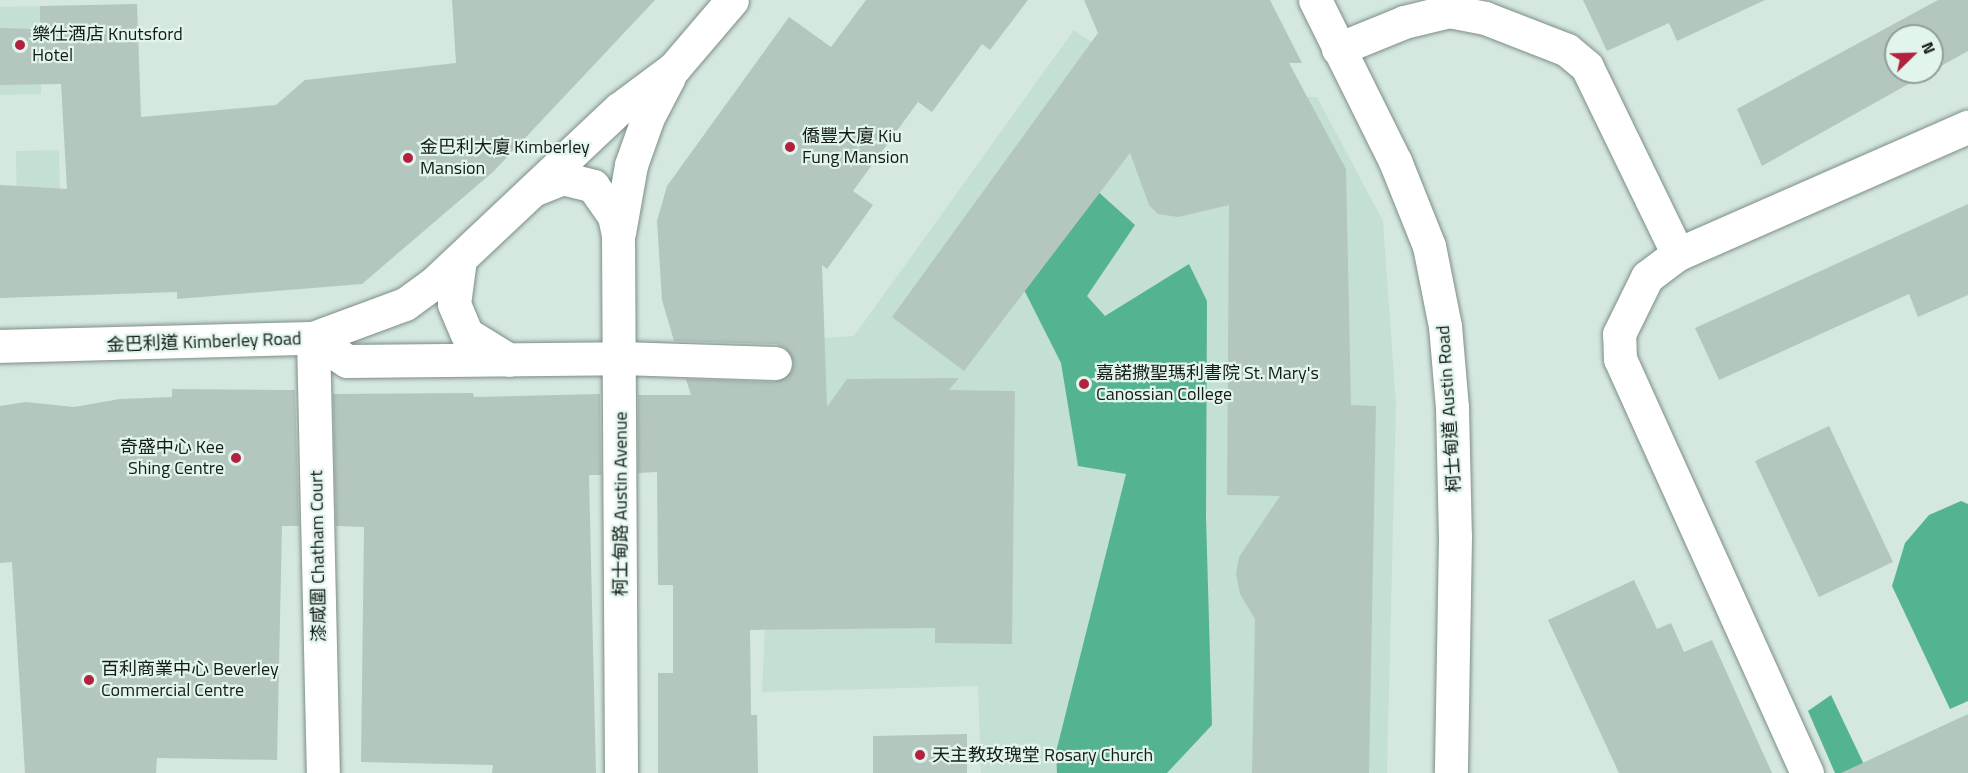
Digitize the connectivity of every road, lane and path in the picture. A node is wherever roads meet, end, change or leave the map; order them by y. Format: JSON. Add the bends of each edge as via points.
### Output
{"nodes":[{"id":1,"x":732,"y":0,"type":"edge"},
{"id":2,"x":1315,"y":0,"type":"edge"},
{"id":3,"x":1338,"y":49,"type":"junction"},
{"id":4,"x":674,"y":68,"type":"junction"},
{"id":5,"x":1968,"y":127,"type":"edge"},
{"id":6,"x":521,"y":197,"type":"junction"},
{"id":7,"x":618,"y":235,"type":"junction"},
{"id":8,"x":1678,"y":254,"type":"junction"},
{"id":9,"x":460,"y":259,"type":"junction"},
{"id":10,"x":313,"y":338,"type":"junction"},
{"id":11,"x":0,"y":346,"type":"edge"},
{"id":12,"x":621,"y":357,"type":"junction"},
{"id":13,"x":509,"y":360,"type":"junction"},
{"id":14,"x":774,"y":363,"type":"dead end"},
{"id":15,"x":323,"y":773,"type":"edge"},
{"id":16,"x":621,"y":773,"type":"edge"},
{"id":17,"x":1451,"y":773,"type":"edge"},
{"id":18,"x":1807,"y":773,"type":"edge"}],
"edges":[{"from":1,"to":4,"type":"street","name":"柯士甸路 Austin Avenue"},
{"from":2,"to":3,"type":"street","name":"柯士甸道 Austin Road"},
{"from":3,"to":8,"type":"street","via":[[1404,22],[1449,11],[1485,18],[1566,50],[1587,67]]},
{"from":3,"to":17,"type":"street","name":"柯士甸道 Austin Road","via":[[1395,161],[1429,246],[1445,326],[1452,407],[1455,537]]},
{"from":4,"to":6,"type":"street","name":"柯士甸路 Austin Avenue","via":[[619,109]]},
{"from":4,"to":7,"type":"street","name":"柯士甸路 Austin Avenue","via":[[648,117],[631,165]]},
{"from":5,"to":8,"type":"street"},
{"from":6,"to":7,"type":"street","name":"柯士甸路 Austin Avenue","via":[[544,183],[577,179],[593,186],[606,200]]},
{"from":6,"to":9,"type":"street","name":"柯士甸路 Austin Avenue"},
{"from":7,"to":12,"type":"street","name":"柯士甸路 Austin Avenue"},
{"from":8,"to":18,"type":"street","via":[[1647,277],[1619,334],[1620,359]]},
{"from":9,"to":10,"type":"street","name":"柯士甸路 Austin Avenue","via":[[405,304]]},
{"from":9,"to":13,"type":"street","via":[[454,304],[467,334]]},
{"from":10,"to":11,"type":"street","name":"金巴利道 Kimberley Road"},
{"from":10,"to":13,"type":"street","name":"金巴利道 Kimberley Road","via":[[347,361]]},
{"from":10,"to":15,"type":"street","name":"漆咸圍 Chatham Court"},
{"from":12,"to":13,"type":"street","name":"金巴利道 Kimberley Road"},
{"from":12,"to":14,"type":"street","name":"金巴利道 Kimberley Road"},
{"from":12,"to":16,"type":"street","name":"柯士甸路 Austin Avenue"}]}
